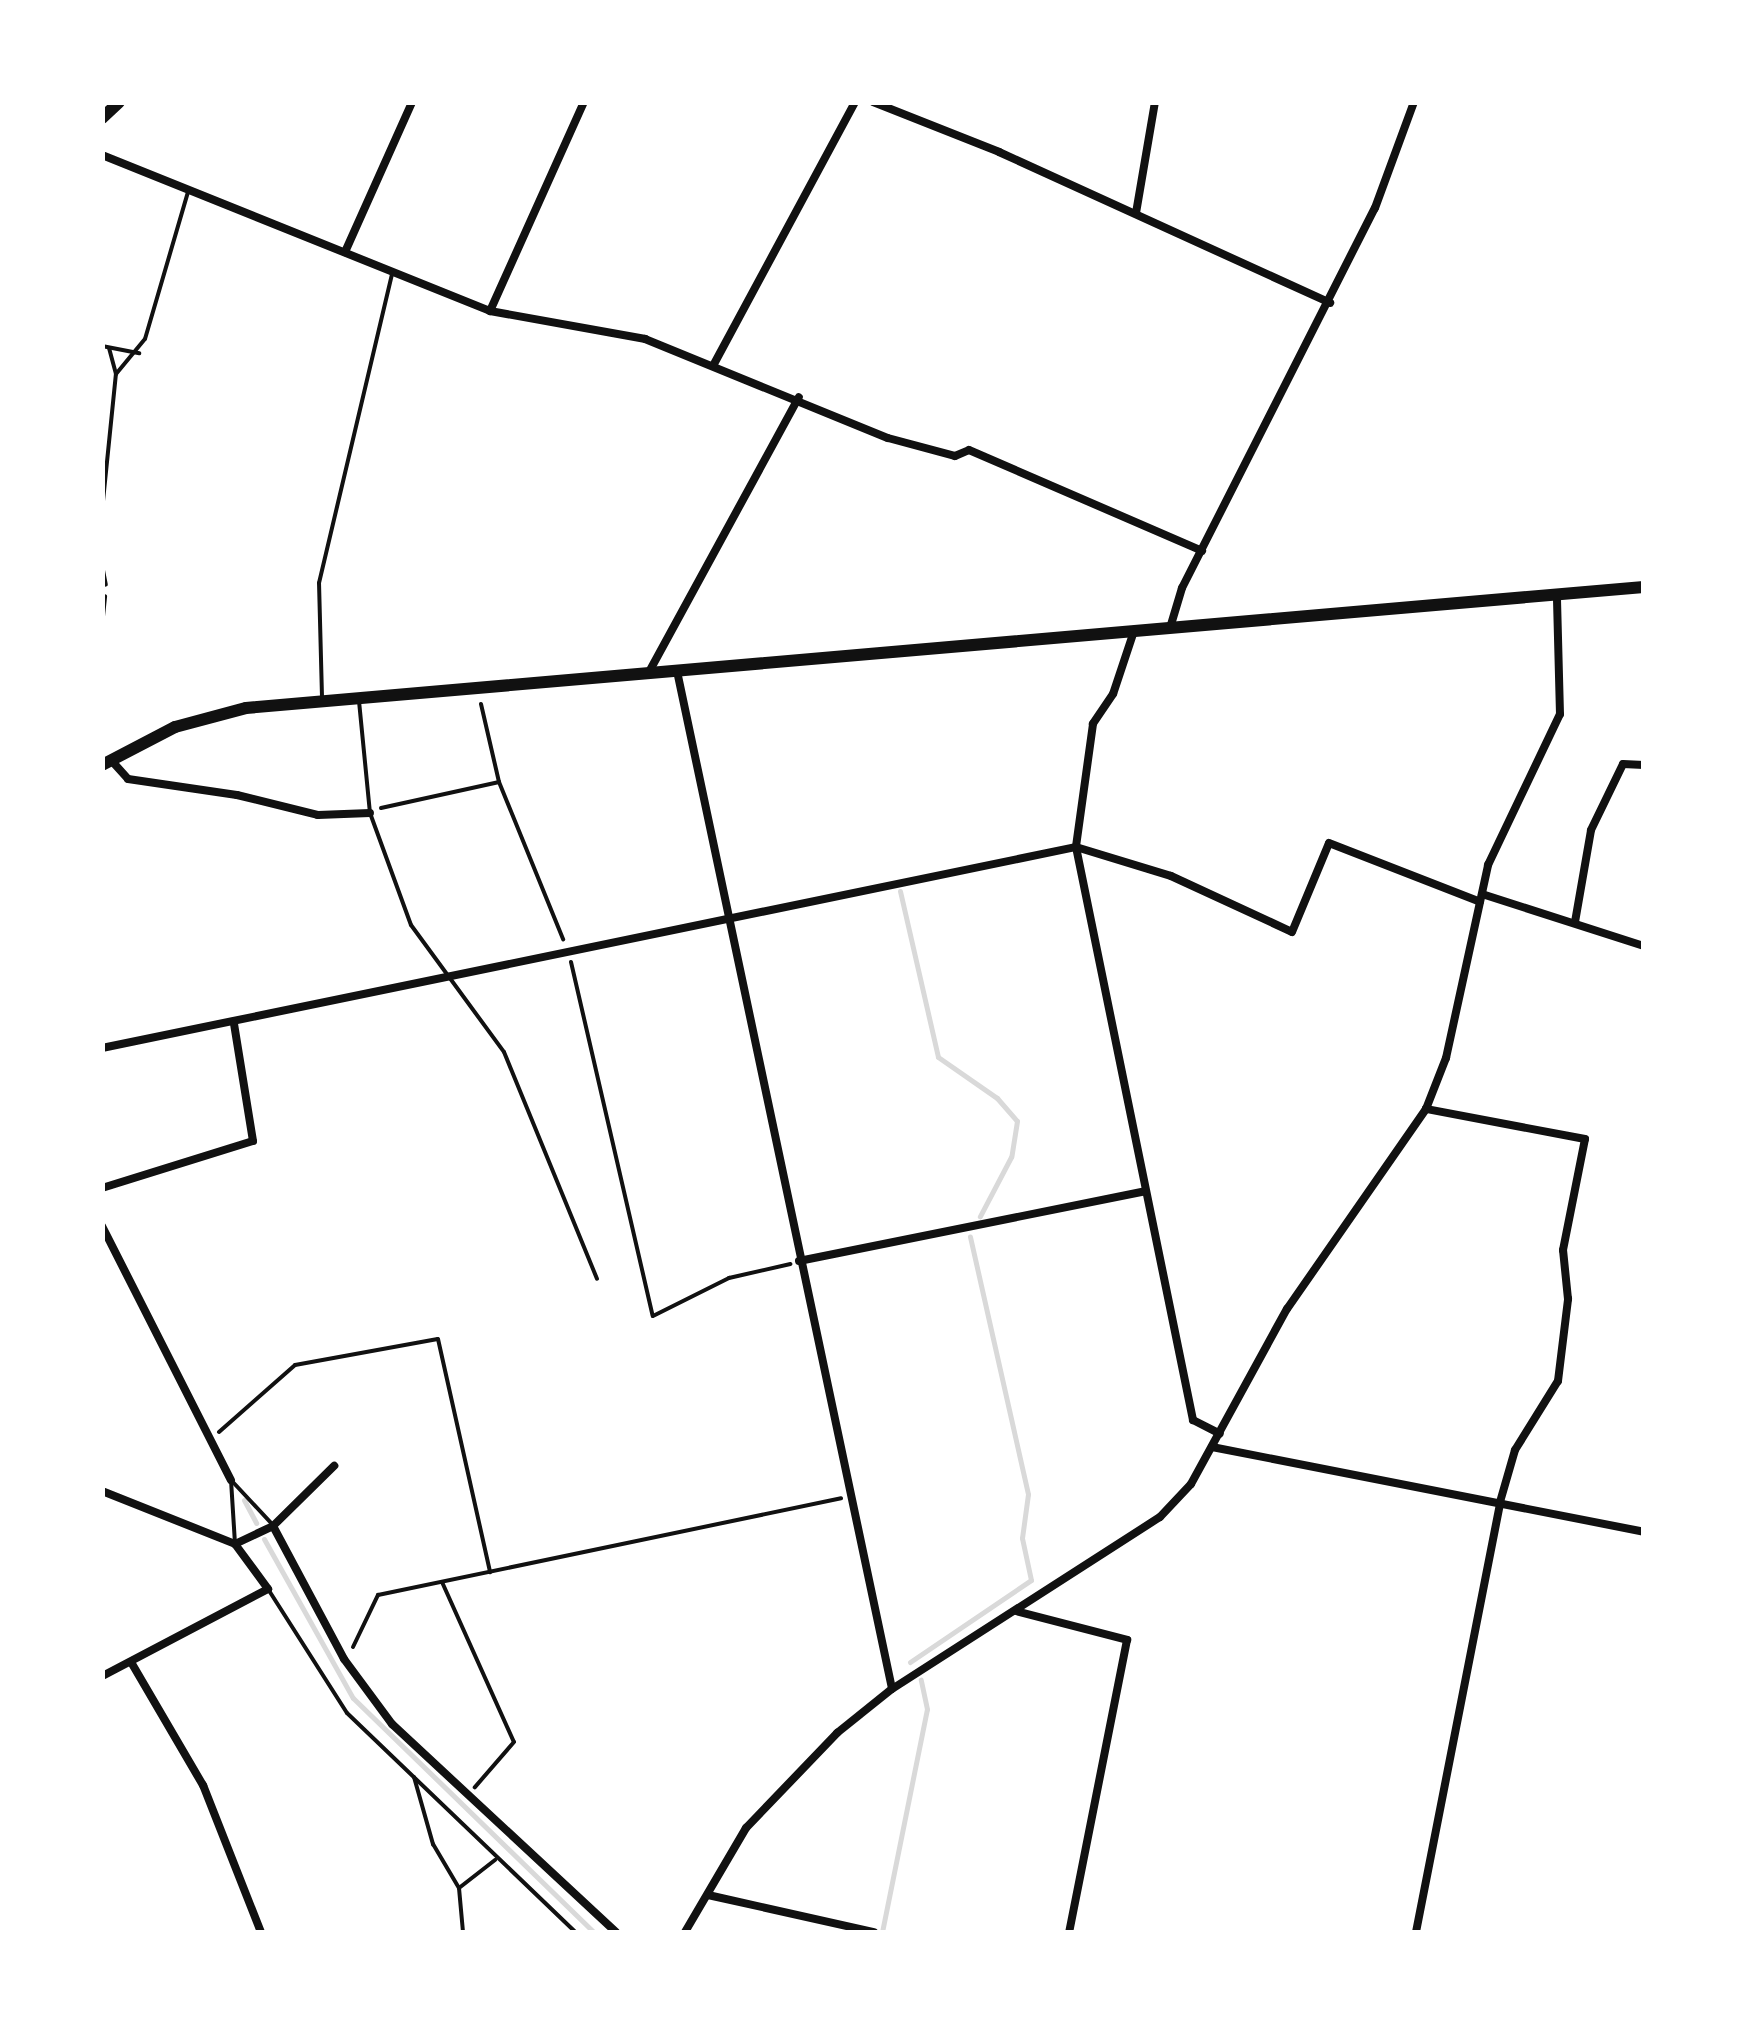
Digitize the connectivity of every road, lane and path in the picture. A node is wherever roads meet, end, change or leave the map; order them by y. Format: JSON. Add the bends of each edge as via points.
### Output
{"nodes":[{"id":1,"x":118,"y":102,"type":"edge"},
{"id":2,"x":412,"y":102,"type":"edge"},
{"id":3,"x":584,"y":102,"type":"edge"},
{"id":4,"x":855,"y":102,"type":"edge"},
{"id":5,"x":873,"y":102,"type":"edge"},
{"id":6,"x":1155,"y":102,"type":"edge"},
{"id":7,"x":1414,"y":102,"type":"edge"},
{"id":8,"x":102,"y":118,"type":"edge"},
{"id":9,"x":102,"y":155,"type":"edge"},
{"id":10,"x":190,"y":188,"type":"junction"},
{"id":11,"x":1136,"y":213,"type":"junction"},
{"id":12,"x":345,"y":252,"type":"junction"},
{"id":13,"x":394,"y":271,"type":"junction"},
{"id":14,"x":1330,"y":303,"type":"junction"},
{"id":15,"x":490,"y":311,"type":"junction"},
{"id":16,"x":106,"y":347,"type":"edge"},
{"id":17,"x":140,"y":353,"type":"junction"},
{"id":18,"x":714,"y":364,"type":"junction"},
{"id":19,"x":116,"y":374,"type":"junction"},
{"id":20,"x":798,"y":397,"type":"junction"},
{"id":21,"x":102,"y":511,"type":"edge"},
{"id":22,"x":1202,"y":550,"type":"junction"},
{"id":23,"x":102,"y":565,"type":"edge"},
{"id":24,"x":106,"y":585,"type":"joint"},
{"id":25,"x":1644,"y":588,"type":"edge"},
{"id":26,"x":1557,"y":596,"type":"junction"},
{"id":27,"x":102,"y":626,"type":"edge"},
{"id":28,"x":1170,"y":628,"type":"junction"},
{"id":29,"x":1134,"y":631,"type":"junction"},
{"id":30,"x":676,"y":670,"type":"junction"},
{"id":31,"x":648,"y":672,"type":"junction"},
{"id":32,"x":478,"y":685,"type":"junction"},
{"id":33,"x":358,"y":698,"type":"junction"},
{"id":34,"x":322,"y":701,"type":"junction"},
{"id":35,"x":106,"y":763,"type":"edge"},
{"id":36,"x":1644,"y":766,"type":"edge"},
{"id":37,"x":499,"y":782,"type":"junction"},
{"id":38,"x":370,"y":813,"type":"junction"},
{"id":39,"x":1076,"y":847,"type":"junction"},
{"id":40,"x":1481,"y":898,"type":"junction"},
{"id":41,"x":726,"y":917,"type":"junction"},
{"id":42,"x":1575,"y":922,"type":"junction"},
{"id":43,"x":1644,"y":946,"type":"edge"},
{"id":44,"x":570,"y":955,"type":"junction"},
{"id":45,"x":451,"y":976,"type":"junction"},
{"id":46,"x":234,"y":1024,"type":"junction"},
{"id":47,"x":102,"y":1048,"type":"edge"},
{"id":48,"x":1426,"y":1109,"type":"junction"},
{"id":49,"x":102,"y":1188,"type":"edge"},
{"id":50,"x":1146,"y":1190,"type":"junction"},
{"id":51,"x":102,"y":1226,"type":"edge"},
{"id":52,"x":799,"y":1261,"type":"junction"},
{"id":53,"x":596,"y":1279,"type":"dead end"},
{"id":54,"x":1220,"y":1434,"type":"junction"},
{"id":55,"x":210,"y":1439,"type":"junction"},
{"id":56,"x":1212,"y":1448,"type":"junction"},
{"id":57,"x":334,"y":1466,"type":"dead end"},
{"id":58,"x":231,"y":1480,"type":"junction"},
{"id":59,"x":102,"y":1491,"type":"edge"},
{"id":60,"x":850,"y":1496,"type":"junction"},
{"id":61,"x":1500,"y":1502,"type":"junction"},
{"id":62,"x":273,"y":1526,"type":"junction"},
{"id":63,"x":1644,"y":1532,"type":"edge"},
{"id":64,"x":235,"y":1544,"type":"junction"},
{"id":65,"x":490,"y":1572,"type":"junction"},
{"id":66,"x":442,"y":1582,"type":"junction"},
{"id":67,"x":268,"y":1589,"type":"junction"},
{"id":68,"x":1016,"y":1611,"type":"junction"},
{"id":69,"x":344,"y":1659,"type":"junction"},
{"id":70,"x":132,"y":1662,"type":"junction"},
{"id":71,"x":102,"y":1676,"type":"edge"},
{"id":72,"x":892,"y":1689,"type":"junction"},
{"id":73,"x":414,"y":1777,"type":"junction"},
{"id":74,"x":465,"y":1798,"type":"junction"},
{"id":75,"x":495,"y":1860,"type":"junction"},
{"id":76,"x":459,"y":1888,"type":"junction"},
{"id":77,"x":708,"y":1895,"type":"junction"},
{"id":78,"x":261,"y":1932,"type":"edge"},
{"id":79,"x":463,"y":1932,"type":"edge"},
{"id":80,"x":575,"y":1932,"type":"edge"},
{"id":81,"x":616,"y":1932,"type":"edge"},
{"id":82,"x":685,"y":1932,"type":"edge"},
{"id":83,"x":874,"y":1932,"type":"edge"},
{"id":84,"x":1069,"y":1932,"type":"edge"},
{"id":85,"x":1416,"y":1932,"type":"edge"}],
"edges":[{"from":1,"to":8,"type":"main road"},
{"from":2,"to":12,"type":"street"},
{"from":3,"to":15,"type":"street"},
{"from":4,"to":18,"type":"street"},
{"from":5,"to":11,"type":"street"},
{"from":6,"to":11,"type":"street"},
{"from":7,"to":14,"type":"street"},
{"from":9,"to":10,"type":"street"},
{"from":10,"to":12,"type":"street"},
{"from":10,"to":17,"type":"lane"},
{"from":11,"to":14,"type":"street"},
{"from":12,"to":13,"type":"street"},
{"from":13,"to":15,"type":"street"},
{"from":13,"to":34,"type":"lane","via":[[319,583]]},
{"from":14,"to":22,"type":"street"},
{"from":15,"to":18,"type":"street","via":[[645,339]]},
{"from":16,"to":17,"type":"lane"},
{"from":16,"to":19,"type":"lane"},
{"from":17,"to":19,"type":"lane"},
{"from":18,"to":20,"type":"street"},
{"from":19,"to":21,"type":"lane"},
{"from":20,"to":22,"type":"street","via":[[933,452],[955,456],[969,450]]},
{"from":20,"to":31,"type":"street"},
{"from":22,"to":28,"type":"street"},
{"from":23,"to":24,"type":"lane"},
{"from":24,"to":27,"type":"path"},
{"from":25,"to":26,"type":"main road"},
{"from":26,"to":28,"type":"main road"},
{"from":26,"to":40,"type":"street","via":[[1560,714],[1488,865]]},
{"from":28,"to":29,"type":"main road"},
{"from":29,"to":30,"type":"main road"},
{"from":29,"to":39,"type":"street","via":[[1112,694],[1093,724]]},
{"from":30,"to":31,"type":"main road"},
{"from":30,"to":41,"type":"street"},
{"from":31,"to":32,"type":"main road"},
{"from":32,"to":33,"type":"main road"},
{"from":32,"to":37,"type":"path"},
{"from":33,"to":34,"type":"main road"},
{"from":33,"to":38,"type":"lane"},
{"from":34,"to":35,"type":"main road","via":[[198,719]]},
{"from":35,"to":38,"type":"street","via":[[128,779],[318,815]]},
{"from":36,"to":42,"type":"street","via":[[1622,764],[1592,830]]},
{"from":37,"to":38,"type":"path"},
{"from":37,"to":44,"type":"path"},
{"from":38,"to":45,"type":"lane","via":[[412,925]]},
{"from":39,"to":40,"type":"street","via":[[1171,876],[1292,932],[1328,843]]},
{"from":39,"to":41,"type":"street"},
{"from":39,"to":50,"type":"street"},
{"from":40,"to":42,"type":"street"},
{"from":40,"to":48,"type":"street","via":[[1446,1058]]},
{"from":41,"to":44,"type":"street"},
{"from":41,"to":52,"type":"street"},
{"from":42,"to":43,"type":"street"},
{"from":44,"to":45,"type":"street"},
{"from":44,"to":52,"type":"path","via":[[653,1316],[729,1278]]},
{"from":45,"to":46,"type":"street"},
{"from":45,"to":53,"type":"lane","via":[[504,1052],[532,1107],[560,1200]]},
{"from":46,"to":47,"type":"street"},
{"from":46,"to":49,"type":"street","via":[[253,1141]]},
{"from":48,"to":54,"type":"street","via":[[1287,1310]]},
{"from":48,"to":61,"type":"street","via":[[1585,1140],[1563,1250],[1568,1299],[1558,1381],[1515,1450]]},
{"from":50,"to":52,"type":"street"},
{"from":50,"to":54,"type":"street","via":[[1193,1420]]},
{"from":51,"to":55,"type":"street"},
{"from":52,"to":60,"type":"street"},
{"from":54,"to":56,"type":"street"},
{"from":55,"to":58,"type":"street"},
{"from":55,"to":65,"type":"path","via":[[295,1365],[438,1339]]},
{"from":56,"to":61,"type":"street"},
{"from":56,"to":68,"type":"street","via":[[1192,1484],[1160,1517]]},
{"from":57,"to":62,"type":"street"},
{"from":58,"to":62,"type":"lane"},
{"from":58,"to":64,"type":"lane"},
{"from":59,"to":64,"type":"street"},
{"from":60,"to":65,"type":"path"},
{"from":60,"to":72,"type":"street"},
{"from":61,"to":63,"type":"street"},
{"from":61,"to":85,"type":"street"},
{"from":62,"to":64,"type":"street"},
{"from":62,"to":69,"type":"street"},
{"from":64,"to":67,"type":"street"},
{"from":65,"to":66,"type":"path"},
{"from":66,"to":69,"type":"path","via":[[378,1595]]},
{"from":66,"to":74,"type":"path","via":[[514,1742]]},
{"from":67,"to":70,"type":"street"},
{"from":67,"to":73,"type":"lane","via":[[326,1688]]},
{"from":68,"to":72,"type":"street"},
{"from":68,"to":84,"type":"street","via":[[1127,1640]]},
{"from":69,"to":74,"type":"street","via":[[392,1724]]},
{"from":70,"to":71,"type":"street"},
{"from":70,"to":78,"type":"street","via":[[204,1785]]},
{"from":72,"to":77,"type":"street","via":[[762,1809]]},
{"from":73,"to":75,"type":"lane"},
{"from":73,"to":76,"type":"lane","via":[[432,1844]]},
{"from":74,"to":81,"type":"street"},
{"from":75,"to":76,"type":"lane"},
{"from":75,"to":80,"type":"lane"},
{"from":76,"to":79,"type":"lane"},
{"from":77,"to":82,"type":"street"},
{"from":77,"to":83,"type":"street"}]}
